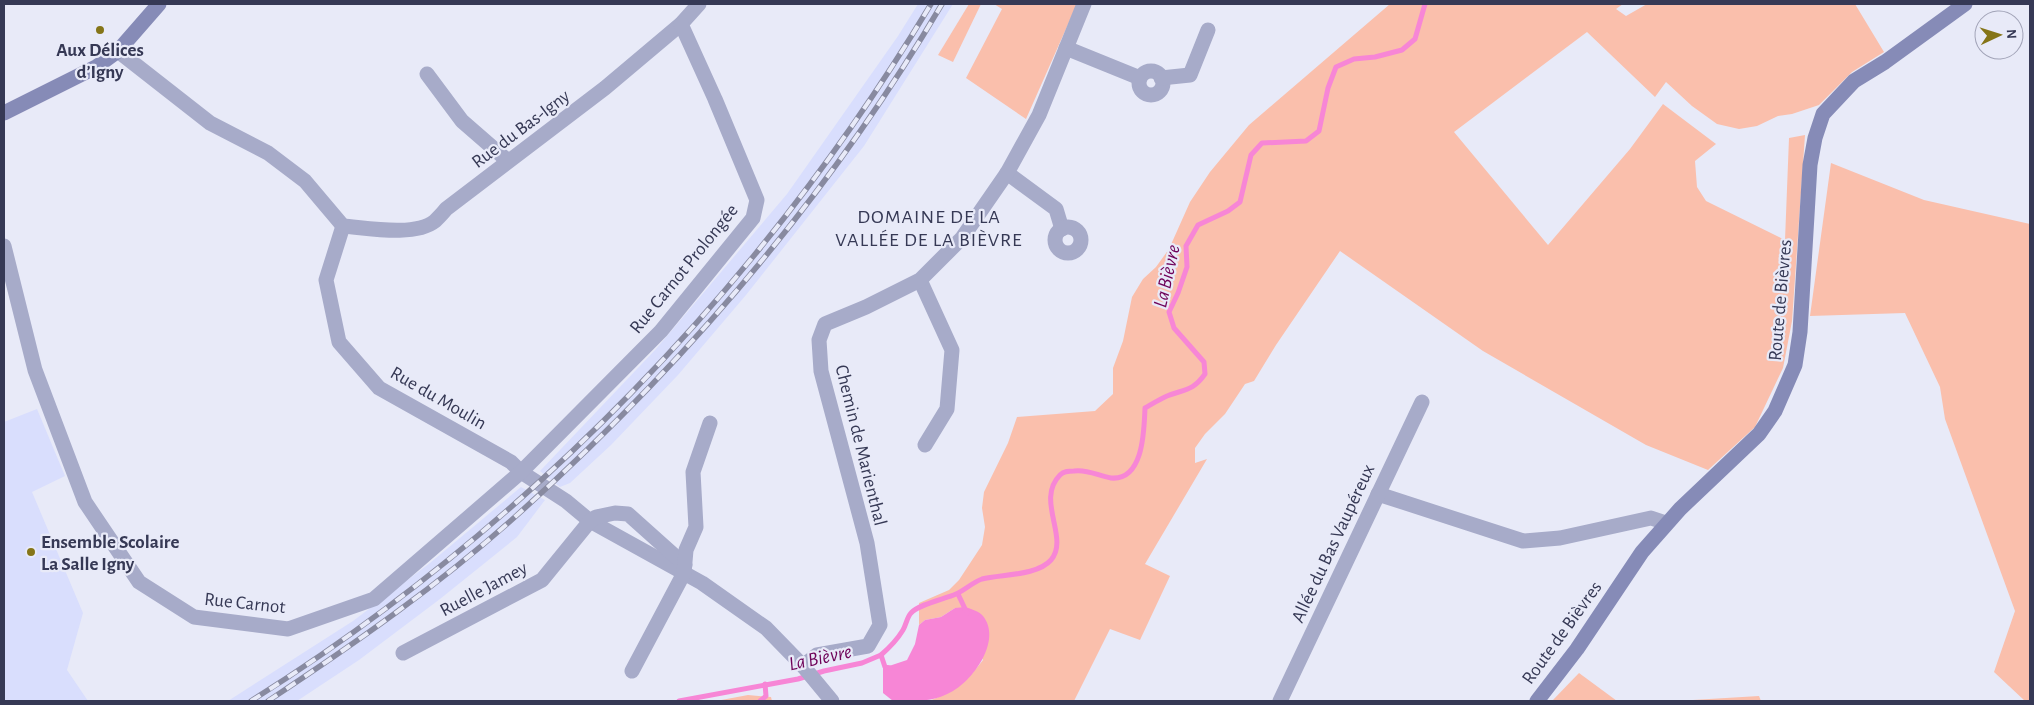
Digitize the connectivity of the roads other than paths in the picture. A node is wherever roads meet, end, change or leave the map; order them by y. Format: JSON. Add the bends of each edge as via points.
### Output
{"nodes":[{"id":1,"x":159,"y":4,"type":"edge"},
{"id":2,"x":699,"y":4,"type":"edge"},
{"id":3,"x":1084,"y":4,"type":"edge"},
{"id":4,"x":1965,"y":4,"type":"edge"},
{"id":5,"x":681,"y":24,"type":"junction"},
{"id":6,"x":1208,"y":30,"type":"dead end"},
{"id":7,"x":1066,"y":48,"type":"junction"},
{"id":8,"x":118,"y":51,"type":"junction"},
{"id":9,"x":427,"y":74,"type":"dead end"},
{"id":10,"x":4,"y":113,"type":"edge"},
{"id":11,"x":508,"y":161,"type":"junction"},
{"id":12,"x":1007,"y":173,"type":"junction"},
{"id":13,"x":343,"y":226,"type":"junction"},
{"id":14,"x":1062,"y":229,"type":"dead end"},
{"id":15,"x":4,"y":246,"type":"edge"},
{"id":16,"x":920,"y":280,"type":"junction"},
{"id":17,"x":1422,"y":402,"type":"dead end"},
{"id":18,"x":710,"y":423,"type":"dead end"},
{"id":19,"x":925,"y":445,"type":"dead end"},
{"id":20,"x":521,"y":472,"type":"junction"},
{"id":21,"x":1378,"y":494,"type":"junction"},
{"id":22,"x":590,"y":521,"type":"junction"},
{"id":23,"x":1666,"y":523,"type":"junction"},
{"id":24,"x":684,"y":569,"type":"junction"},
{"id":25,"x":403,"y":653,"type":"dead end"},
{"id":26,"x":803,"y":666,"type":"junction"},
{"id":27,"x":632,"y":671,"type":"dead end"},
{"id":28,"x":832,"y":701,"type":"edge"},
{"id":29,"x":1280,"y":701,"type":"edge"},
{"id":30,"x":1537,"y":701,"type":"edge"}],
"edges":[{"from":1,"to":8,"type":"street"},
{"from":2,"to":5,"type":"street","name":"Rue du Bas-Igny"},
{"from":3,"to":7,"type":"street","name":"Chemin de Marienthal"},
{"from":4,"to":23,"type":"street","name":"Route de Bièvres","via":[[1854,81],[1823,114],[1814,138],[1810,165],[1800,332],[1795,365],[1775,411],[1759,434]]},
{"from":5,"to":11,"type":"street","name":"Rue du Bas-Igny","via":[[605,88]]},
{"from":5,"to":20,"type":"street","name":"Rue Carnot Prolongée","via":[[756,200],[753,218],[661,331]]},
{"from":6,"to":7,"type":"street","via":[[1190,75],[1162,78],[1152,71],[1140,78]]},
{"from":7,"to":12,"type":"street","name":"Chemin de Marienthal","via":[[1039,115]]},
{"from":8,"to":10,"type":"street","via":[[84,74]]},
{"from":8,"to":13,"type":"street","via":[[210,123],[268,153],[305,181]]},
{"from":9,"to":11,"type":"street","via":[[462,121]]},
{"from":11,"to":13,"type":"street","name":"Rue du Bas-Igny","via":[[436,220],[417,228]]},
{"from":12,"to":14,"type":"street","via":[[1056,209]]},
{"from":12,"to":16,"type":"street","name":"Chemin de Marienthal","via":[[962,238]]},
{"from":13,"to":20,"type":"street","name":"Rue du Moulin","via":[[326,280],[339,342],[380,388],[511,462]]},
{"from":15,"to":20,"type":"street","name":"Rue Carnot","via":[[35,370],[85,502],[139,582],[194,617],[288,628],[374,599]]},
{"from":16,"to":19,"type":"street","via":[[952,350],[946,409]]},
{"from":16,"to":26,"type":"street","name":"Chemin de Marienthal","via":[[825,324],[819,340],[820,371],[867,543],[880,624],[868,646],[817,655]]},
{"from":17,"to":21,"type":"street","name":"Allée du Bas Vaupéreux"},
{"from":18,"to":24,"type":"street","via":[[693,472],[696,527],[686,550]]},
{"from":20,"to":22,"type":"street","name":"Rue du Moulin"},
{"from":21,"to":23,"type":"street","via":[[1522,541],[1560,538],[1651,518]]},
{"from":21,"to":29,"type":"street","name":"Allée du Bas Vaupéreux"},
{"from":22,"to":24,"type":"street","name":"Rue du Moulin"},
{"from":22,"to":24,"type":"street","name":"Rue du Moulin","via":[[615,512],[628,514]]},
{"from":22,"to":25,"type":"street","name":"Ruelle Jamey","via":[[542,580]]},
{"from":23,"to":30,"type":"street","name":"Route de Bièvres"},
{"from":24,"to":26,"type":"street","name":"Rue du Moulin","via":[[766,628]]},
{"from":24,"to":27,"type":"street"},
{"from":26,"to":28,"type":"street","name":"Rue du Moulin"}]}
